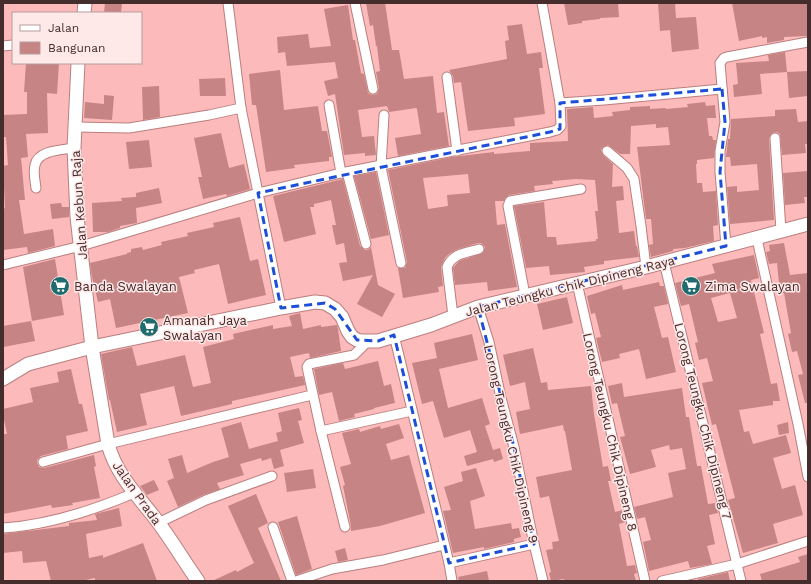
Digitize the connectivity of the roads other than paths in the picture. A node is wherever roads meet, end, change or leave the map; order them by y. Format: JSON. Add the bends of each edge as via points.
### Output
{"nodes":[{"id":1,"x":228,"y":3,"type":"edge"},
{"id":2,"x":355,"y":3,"type":"edge"},
{"id":3,"x":542,"y":3,"type":"edge"},
{"id":4,"x":808,"y":42,"type":"edge"},
{"id":5,"x":78,"y":64,"type":"edge"},
{"id":6,"x":447,"y":77,"type":"dead end"},
{"id":7,"x":373,"y":89,"type":"dead end"},
{"id":8,"x":722,"y":89,"type":"junction"},
{"id":9,"x":560,"y":103,"type":"junction"},
{"id":10,"x":329,"y":105,"type":"dead end"},
{"id":11,"x":242,"y":108,"type":"junction"},
{"id":12,"x":384,"y":115,"type":"dead end"},
{"id":13,"x":75,"y":128,"type":"junction"},
{"id":14,"x":775,"y":138,"type":"dead end"},
{"id":15,"x":74,"y":148,"type":"junction"},
{"id":16,"x":457,"y":150,"type":"junction"},
{"id":17,"x":608,"y":151,"type":"dead end"},
{"id":18,"x":381,"y":166,"type":"junction"},
{"id":19,"x":344,"y":173,"type":"junction"},
{"id":20,"x":36,"y":188,"type":"dead end"},
{"id":21,"x":581,"y":189,"type":"dead end"},
{"id":22,"x":258,"y":192,"type":"junction"},
{"id":23,"x":808,"y":224,"type":"edge"},
{"id":24,"x":781,"y":231,"type":"junction"},
{"id":25,"x":757,"y":238,"type":"junction"},
{"id":26,"x":366,"y":244,"type":"dead end"},
{"id":27,"x":82,"y":246,"type":"junction"},
{"id":28,"x":726,"y":246,"type":"junction"},
{"id":29,"x":479,"y":249,"type":"dead end"},
{"id":30,"x":664,"y":262,"type":"junction"},
{"id":31,"x":401,"y":263,"type":"dead end"},
{"id":32,"x":3,"y":265,"type":"edge"},
{"id":33,"x":646,"y":267,"type":"junction"},
{"id":34,"x":577,"y":283,"type":"junction"},
{"id":35,"x":525,"y":295,"type":"junction"},
{"id":36,"x":478,"y":307,"type":"junction"},
{"id":37,"x":280,"y":308,"type":"junction"},
{"id":38,"x":453,"y":316,"type":"junction"},
{"id":39,"x":394,"y":335,"type":"junction"},
{"id":40,"x":368,"y":341,"type":"junction"},
{"id":41,"x":92,"y":347,"type":"junction"},
{"id":42,"x":3,"y":379,"type":"edge"},
{"id":43,"x":312,"y":395,"type":"junction"},
{"id":44,"x":412,"y":411,"type":"junction"},
{"id":45,"x":321,"y":431,"type":"junction"},
{"id":46,"x":108,"y":444,"type":"junction"},
{"id":47,"x":43,"y":462,"type":"dead end"},
{"id":48,"x":272,"y":476,"type":"dead end"},
{"id":49,"x":808,"y":477,"type":"edge"},
{"id":50,"x":134,"y":493,"type":"junction"},
{"id":51,"x":158,"y":523,"type":"junction"},
{"id":52,"x":273,"y":527,"type":"dead end"},
{"id":53,"x":345,"y":527,"type":"dead end"},
{"id":54,"x":3,"y":528,"type":"edge"},
{"id":55,"x":808,"y":541,"type":"edge"},
{"id":56,"x":534,"y":544,"type":"junction"},
{"id":57,"x":444,"y":545,"type":"junction"},
{"id":58,"x":449,"y":563,"type":"junction"},
{"id":59,"x":737,"y":564,"type":"junction"},
{"id":60,"x":196,"y":581,"type":"edge"},
{"id":61,"x":292,"y":581,"type":"edge"},
{"id":62,"x":296,"y":581,"type":"edge"},
{"id":63,"x":452,"y":581,"type":"edge"},
{"id":64,"x":543,"y":581,"type":"edge"},
{"id":65,"x":645,"y":581,"type":"edge"},
{"id":66,"x":662,"y":581,"type":"edge"},
{"id":67,"x":741,"y":581,"type":"edge"}],
"edges":[{"from":1,"to":11,"type":"street"},
{"from":2,"to":7,"type":"street"},
{"from":3,"to":9,"type":"street"},
{"from":4,"to":8,"type":"street","via":[[724,58],[720,66]]},
{"from":5,"to":13,"type":"street","name":"Jalan Kebun Raja"},
{"from":6,"to":16,"type":"street"},
{"from":8,"to":9,"type":"street"},
{"from":8,"to":28,"type":"street","via":[[725,122],[720,151],[720,172]]},
{"from":9,"to":16,"type":"street","via":[[561,126],[557,130]]},
{"from":10,"to":19,"type":"street"},
{"from":11,"to":13,"type":"street","via":[[129,128]]},
{"from":11,"to":22,"type":"street"},
{"from":12,"to":18,"type":"street"},
{"from":13,"to":15,"type":"street","name":"Jalan Kebun Raja"},
{"from":14,"to":24,"type":"street"},
{"from":15,"to":20,"type":"street","via":[[53,151],[38,158],[34,171]]},
{"from":15,"to":27,"type":"street","name":"Jalan Kebun Raja","via":[[77,217]]},
{"from":16,"to":18,"type":"street"},
{"from":17,"to":33,"type":"street","via":[[627,168],[634,179]]},
{"from":18,"to":19,"type":"street"},
{"from":18,"to":31,"type":"street"},
{"from":19,"to":22,"type":"street"},
{"from":19,"to":26,"type":"street"},
{"from":21,"to":35,"type":"street","via":[[508,203]]},
{"from":22,"to":27,"type":"street"},
{"from":22,"to":37,"type":"street"},
{"from":23,"to":24,"type":"street","name":"Jalan Teungku Chik Dipineng Raya"},
{"from":24,"to":25,"type":"street","name":"Jalan Teungku Chik Dipineng Raya"},
{"from":25,"to":28,"type":"street","name":"Jalan Teungku Chik Dipineng Raya"},
{"from":25,"to":49,"type":"street"},
{"from":27,"to":32,"type":"street"},
{"from":27,"to":41,"type":"street","name":"Jalan Kebun Raja"},
{"from":28,"to":30,"type":"street","name":"Jalan Teungku Chik Dipineng Raya"},
{"from":29,"to":38,"type":"street","via":[[456,256],[447,266]]},
{"from":30,"to":33,"type":"street","name":"Jalan Teungku Chik Dipineng Raya"},
{"from":30,"to":59,"type":"street","name":"Lorong Teungku Chik Dipineng 7"},
{"from":33,"to":34,"type":"street","name":"Jalan Teungku Chik Dipineng Raya"},
{"from":34,"to":35,"type":"street","name":"Jalan Teungku Chik Dipineng Raya"},
{"from":34,"to":65,"type":"street","name":"Lorong Teungku Chik Dipineng 8"},
{"from":35,"to":36,"type":"street","name":"Jalan Teungku Chik Dipineng Raya"},
{"from":36,"to":38,"type":"street","name":"Jalan Teungku Chik Dipineng Raya"},
{"from":36,"to":56,"type":"street","name":"Lorong Teungku Chik Dipineng 9","via":[[514,447]]},
{"from":37,"to":40,"type":"street","via":[[315,302],[325,303],[336,308],[352,337]]},
{"from":37,"to":41,"type":"street"},
{"from":38,"to":39,"type":"street","name":"Jalan Teungku Chik Dipineng Raya"},
{"from":39,"to":40,"type":"street","name":"Jalan Teungku Chik Dipineng Raya","via":[[378,341]]},
{"from":39,"to":44,"type":"street"},
{"from":40,"to":43,"type":"street","via":[[354,355],[309,364],[307,367]]},
{"from":41,"to":42,"type":"street","via":[[28,364]]},
{"from":41,"to":46,"type":"street","name":"Jalan Prada"},
{"from":43,"to":45,"type":"street"},
{"from":43,"to":46,"type":"street"},
{"from":44,"to":45,"type":"street"},
{"from":44,"to":57,"type":"street"},
{"from":45,"to":53,"type":"street"},
{"from":46,"to":47,"type":"street"},
{"from":46,"to":50,"type":"street","name":"Jalan Prada","via":[[114,462]]},
{"from":48,"to":51,"type":"street","via":[[206,500]]},
{"from":50,"to":51,"type":"street","name":"Jalan Prada"},
{"from":50,"to":54,"type":"street","via":[[81,514]]},
{"from":51,"to":60,"type":"street","name":"Jalan Prada"},
{"from":52,"to":61,"type":"street"},
{"from":55,"to":59,"type":"street"},
{"from":56,"to":58,"type":"street"},
{"from":56,"to":64,"type":"street","name":"Lorong Teungku Chik Dipineng 9"},
{"from":57,"to":58,"type":"street"},
{"from":57,"to":62,"type":"street","via":[[332,569]]},
{"from":58,"to":63,"type":"street"},
{"from":59,"to":66,"type":"street"},
{"from":59,"to":67,"type":"street","name":"Lorong Teungku Chik Dipineng 7"}]}
